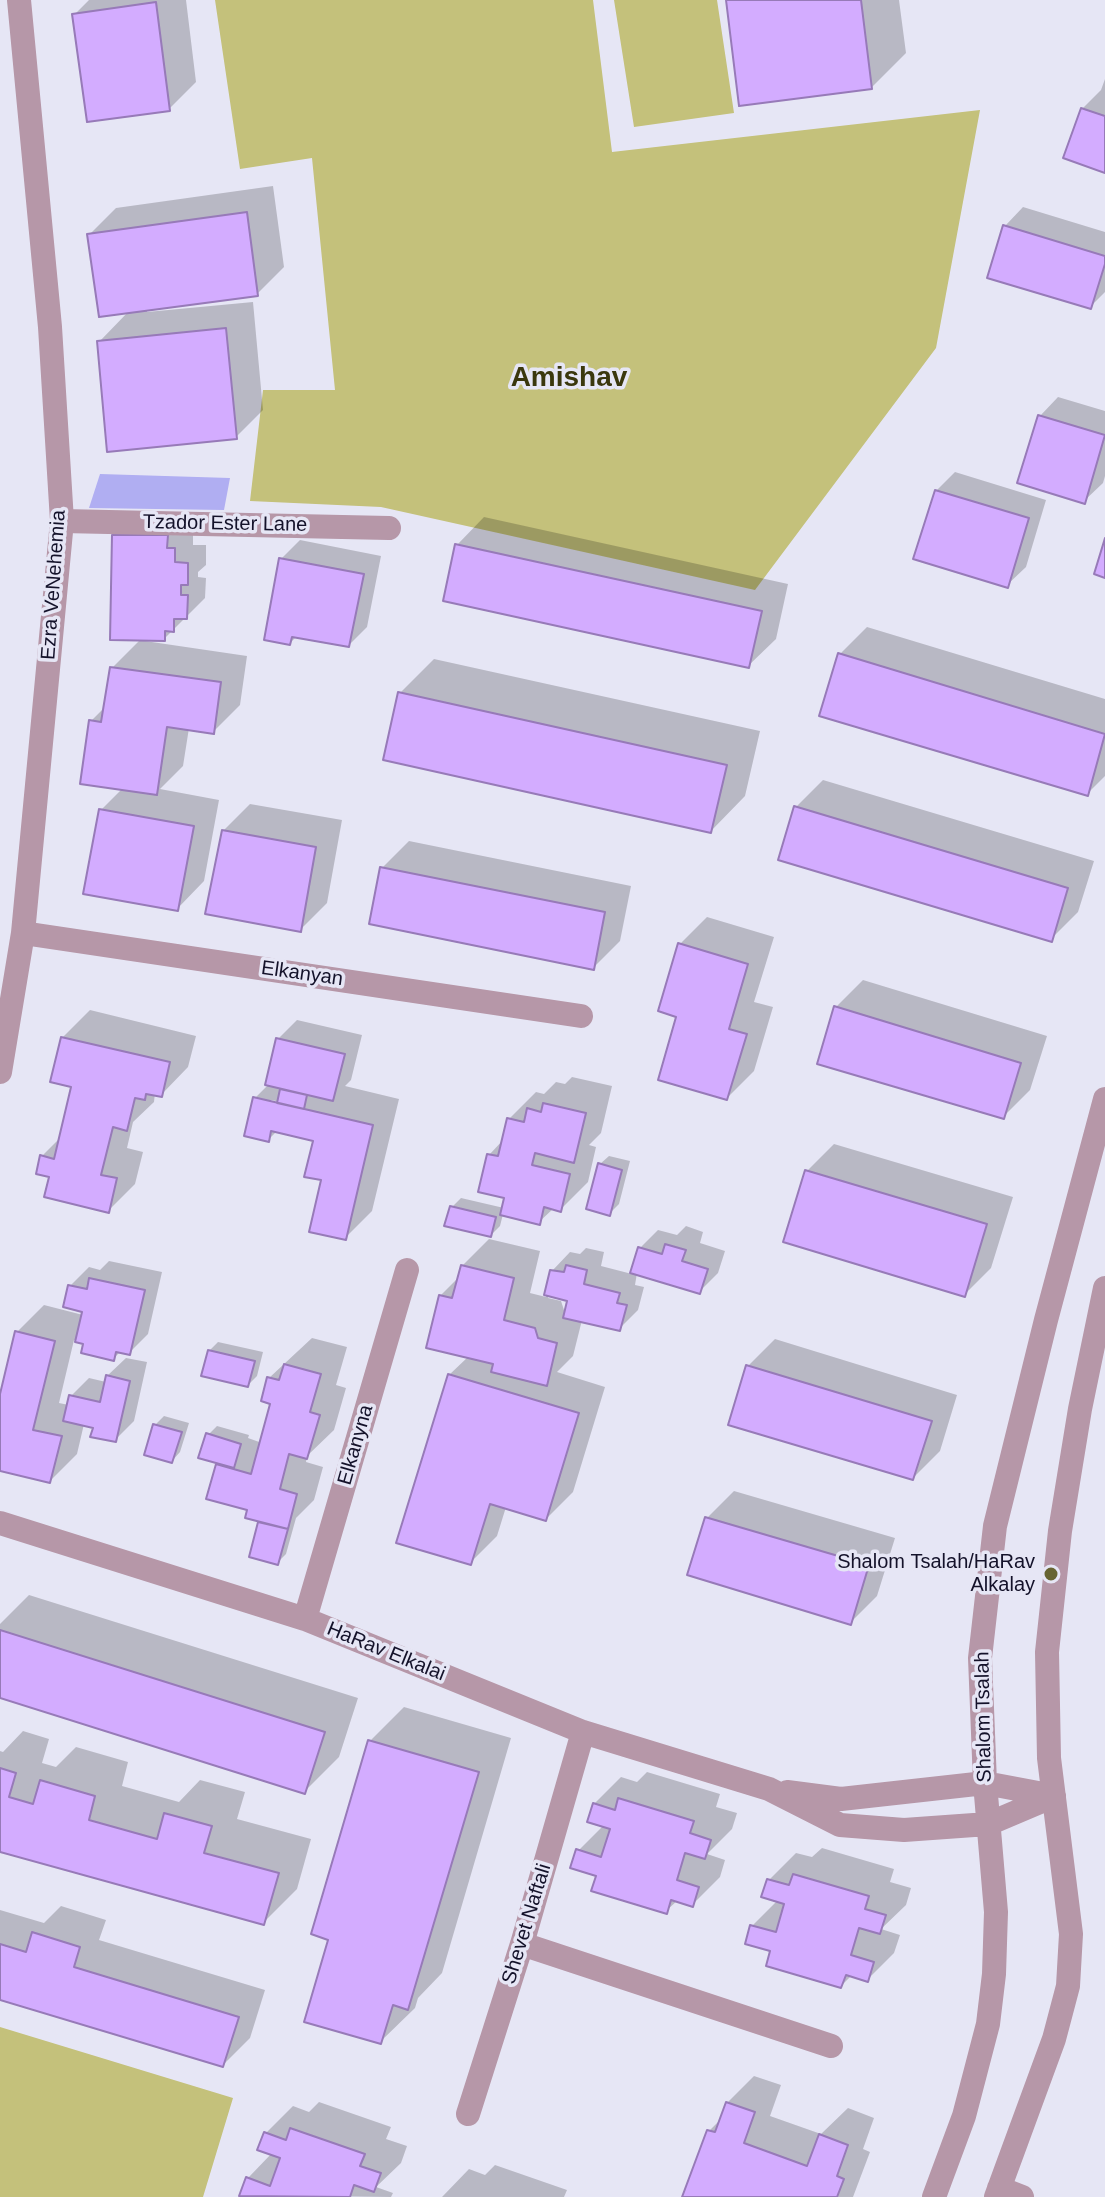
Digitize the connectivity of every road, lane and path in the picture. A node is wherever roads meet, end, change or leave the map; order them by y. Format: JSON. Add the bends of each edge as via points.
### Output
{"nodes":[{"id":1,"x":19,"y":0,"type":"edge"},
{"id":2,"x":62,"y":521,"type":"junction"},
{"id":3,"x":389,"y":528,"type":"dead end"},
{"id":4,"x":23,"y":933,"type":"junction"},
{"id":5,"x":581,"y":1016,"type":"dead end"},
{"id":6,"x":0,"y":1072,"type":"edge"},
{"id":7,"x":1104,"y":1107,"type":"edge"},
{"id":8,"x":407,"y":1270,"type":"dead end"},
{"id":9,"x":1105,"y":1288,"type":"edge"},
{"id":10,"x":0,"y":1523,"type":"edge"},
{"id":11,"x":305,"y":1619,"type":"junction"},
{"id":12,"x":583,"y":1732,"type":"junction"},
{"id":13,"x":985,"y":1783,"type":"junction"},
{"id":14,"x":769,"y":1789,"type":"junction"},
{"id":15,"x":1054,"y":1796,"type":"junction"},
{"id":16,"x":988,"y":1824,"type":"junction"},
{"id":17,"x":522,"y":1944,"type":"junction"},
{"id":18,"x":831,"y":2046,"type":"dead end"},
{"id":19,"x":468,"y":2114,"type":"dead end"},
{"id":20,"x":997,"y":2193,"type":"edge"},
{"id":21,"x":934,"y":2197,"type":"edge"},
{"id":22,"x":1022,"y":2197,"type":"edge"}],
"edges":[{"from":1,"to":2,"type":"street","name":"Ezra VeNehemia"},
{"from":2,"to":3,"type":"street","name":"Tzador Ester Lane"},
{"from":2,"to":4,"type":"street","name":"Ezra VeNehemia"},
{"from":4,"to":5,"type":"street","name":"Elkanyan"},
{"from":4,"to":6,"type":"street","name":"Ezra VeNehemia"},
{"from":7,"to":13,"type":"street","name":"Shalom Tsalah","via":[[995,1526],[980,1658]]},
{"from":8,"to":11,"type":"street","name":"Elkanyna"},
{"from":9,"to":15,"type":"street","via":[[1080,1409],[1047,1652]]},
{"from":10,"to":11,"type":"street","name":"HaRav Elkalai"},
{"from":11,"to":12,"type":"street","name":"HaRav Elkalai"},
{"from":12,"to":14,"type":"street","name":"HaRav Elkalai"},
{"from":12,"to":17,"type":"street","name":"Shevet Naftali"},
{"from":13,"to":14,"type":"street","name":"HaRav Elkalai","via":[[841,1799]]},
{"from":13,"to":15,"type":"street","name":"HaRav Elkalai"},
{"from":13,"to":16,"type":"street","name":"Shalom Tsalah"},
{"from":14,"to":16,"type":"street","name":"HaRav Elkalai","via":[[840,1825],[904,1830]]},
{"from":15,"to":16,"type":"street","name":"HaRav Elkalai"},
{"from":15,"to":20,"type":"street","via":[[1071,1934],[1068,1986]]},
{"from":16,"to":21,"type":"street","name":"Shalom Tsalah","via":[[996,1912],[988,2024],[964,2116]]},
{"from":17,"to":18,"type":"street"},
{"from":17,"to":19,"type":"street","name":"Shevet Naftali"},
{"from":20,"to":22,"type":"street"}]}
